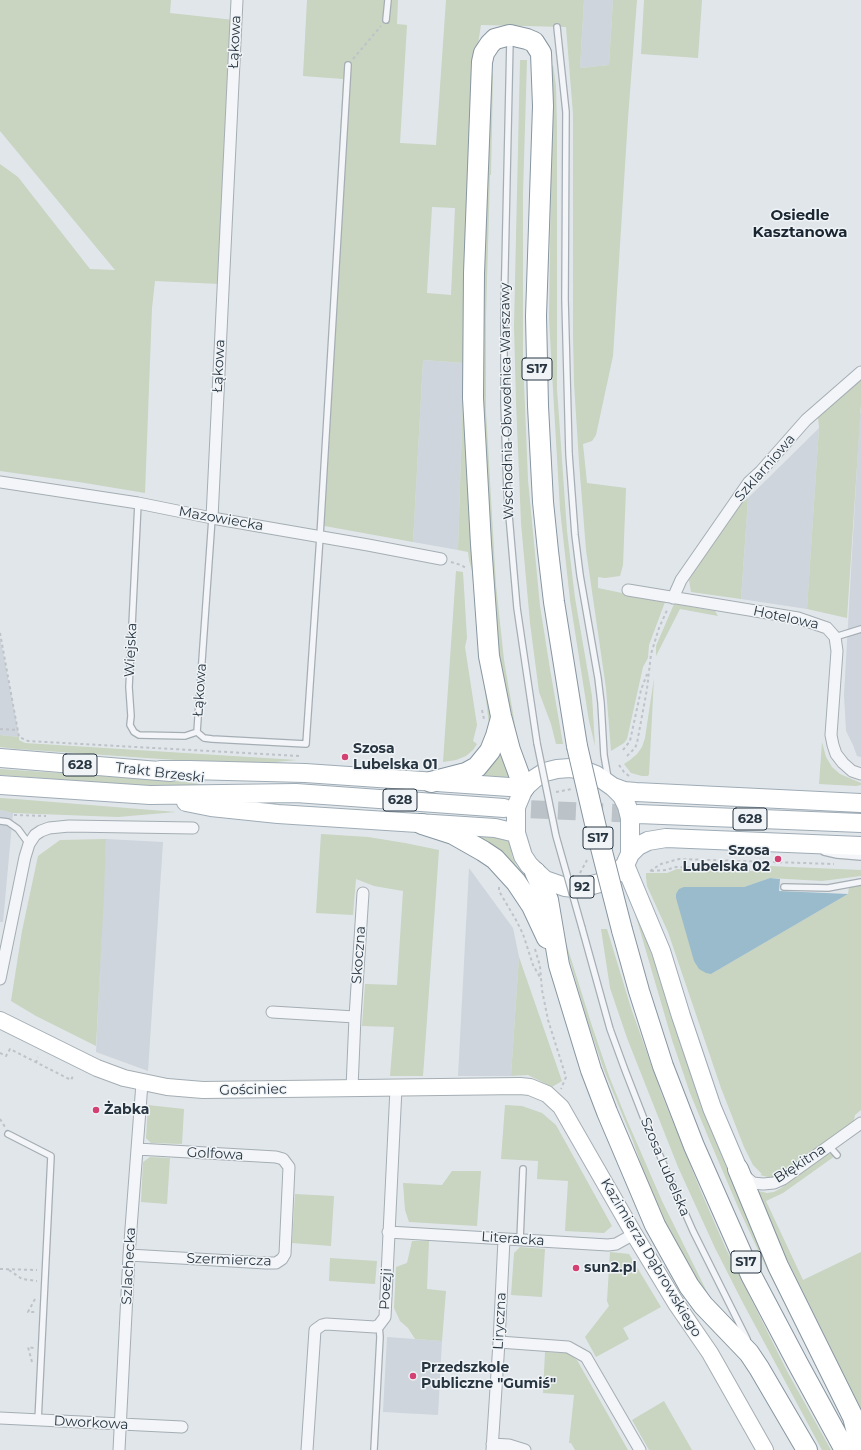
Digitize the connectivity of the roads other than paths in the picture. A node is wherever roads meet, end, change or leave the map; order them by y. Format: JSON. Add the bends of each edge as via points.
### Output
{"nodes":[{"id":1,"x":237,"y":0,"type":"edge"},
{"id":2,"x":388,"y":0,"type":"edge"},
{"id":3,"x":386,"y":20,"type":"road end"},
{"id":4,"x":557,"y":27,"type":"dead end"},
{"id":5,"x":510,"y":35,"type":"junction"},
{"id":6,"x":348,"y":65,"type":"road end"},
{"id":7,"x":861,"y":372,"type":"edge"},
{"id":8,"x":0,"y":482,"type":"edge"},
{"id":9,"x":138,"y":503,"type":"junction"},
{"id":10,"x":212,"y":518,"type":"junction"},
{"id":11,"x":320,"y":536,"type":"junction"},
{"id":12,"x":441,"y":559,"type":"road end"},
{"id":13,"x":628,"y":590,"type":"dead end"},
{"id":14,"x":673,"y":598,"type":"junction"},
{"id":15,"x":861,"y":629,"type":"edge"},
{"id":16,"x":835,"y":637,"type":"junction"},
{"id":17,"x":501,"y":716,"type":"junction"},
{"id":18,"x":198,"y":732,"type":"junction"},
{"id":19,"x":0,"y":758,"type":"edge"},
{"id":20,"x":160,"y":770,"type":"junction"},
{"id":21,"x":861,"y":774,"type":"edge"},
{"id":22,"x":431,"y":782,"type":"junction"},
{"id":23,"x":0,"y":785,"type":"edge"},
{"id":24,"x":611,"y":786,"type":"junction"},
{"id":25,"x":524,"y":788,"type":"junction"},
{"id":26,"x":296,"y":792,"type":"junction"},
{"id":27,"x":150,"y":795,"type":"junction"},
{"id":28,"x":861,"y":803,"type":"edge"},
{"id":29,"x":504,"y":808,"type":"tunnel mouth"},
{"id":30,"x":638,"y":814,"type":"tunnel mouth"},
{"id":31,"x":0,"y":821,"type":"edge"},
{"id":32,"x":861,"y":823,"type":"edge"},
{"id":33,"x":422,"y":824,"type":"junction"},
{"id":34,"x":193,"y":828,"type":"dead end"},
{"id":35,"x":516,"y":833,"type":"junction"},
{"id":36,"x":29,"y":844,"type":"junction"},
{"id":37,"x":795,"y":844,"type":"junction"},
{"id":38,"x":861,"y":846,"type":"edge"},
{"id":39,"x":861,"y":857,"type":"edge"},
{"id":40,"x":628,"y":859,"type":"junction"},
{"id":41,"x":535,"y":872,"type":"junction"},
{"id":42,"x":861,"y":882,"type":"edge"},
{"id":43,"x":784,"y":887,"type":"dead end"},
{"id":44,"x":363,"y":893,"type":"dead end"},
{"id":45,"x":582,"y":928,"type":"joint"},
{"id":46,"x":559,"y":965,"type":"junction"},
{"id":47,"x":0,"y":979,"type":"edge"},
{"id":48,"x":272,"y":1012,"type":"dead end"},
{"id":49,"x":355,"y":1017,"type":"junction"},
{"id":50,"x":0,"y":1020,"type":"edge"},
{"id":51,"x":142,"y":1082,"type":"junction"},
{"id":52,"x":520,"y":1086,"type":"joint"},
{"id":53,"x":352,"y":1088,"type":"junction"},
{"id":54,"x":396,"y":1088,"type":"junction"},
{"id":55,"x":861,"y":1123,"type":"edge"},
{"id":56,"x":8,"y":1134,"type":"dead end"},
{"id":57,"x":829,"y":1146,"type":"junction"},
{"id":58,"x":137,"y":1149,"type":"junction"},
{"id":59,"x":837,"y":1155,"type":"dead end"},
{"id":60,"x":289,"y":1167,"type":"joint"},
{"id":61,"x":523,"y":1169,"type":"dead end"},
{"id":62,"x":738,"y":1169,"type":"junction"},
{"id":63,"x":388,"y":1232,"type":"junction"},
{"id":64,"x":634,"y":1234,"type":"junction"},
{"id":65,"x":504,"y":1239,"type":"junction"},
{"id":66,"x":520,"y":1240,"type":"junction"},
{"id":67,"x":129,"y":1255,"type":"junction"},
{"id":68,"x":379,"y":1325,"type":"junction"},
{"id":69,"x":499,"y":1342,"type":"junction"},
{"id":70,"x":776,"y":1394,"type":"junction"},
{"id":71,"x":0,"y":1418,"type":"edge"},
{"id":72,"x":38,"y":1421,"type":"junction"},
{"id":73,"x":120,"y":1424,"type":"junction"},
{"id":74,"x":182,"y":1427,"type":"dead end"},
{"id":75,"x":492,"y":1447,"type":"edge"},
{"id":76,"x":861,"y":1448,"type":"edge"},
{"id":77,"x":119,"y":1450,"type":"edge"},
{"id":78,"x":307,"y":1450,"type":"edge"},
{"id":79,"x":374,"y":1450,"type":"edge"},
{"id":80,"x":525,"y":1450,"type":"edge"},
{"id":81,"x":640,"y":1450,"type":"edge"},
{"id":82,"x":765,"y":1450,"type":"edge"},
{"id":83,"x":807,"y":1450,"type":"edge"},
{"id":84,"x":845,"y":1450,"type":"edge"}],
"edges":[{"from":1,"to":10,"type":"street","name":"Łąkowa"},
{"from":2,"to":3,"type":"lane"},
{"from":4,"to":24,"type":"lane","via":[[566,112],[565,299],[569,462],[580,576],[598,678],[604,755]]},
{"from":5,"to":17,"type":"highway","via":[[495,39],[484,53],[482,62],[473,304],[473,398],[482,559],[489,656]]},
{"from":5,"to":45,"type":"lane","name":"Wschodnia Obwodnica Warszawy","number":"S17","bridge":true,"via":[[504,312],[507,485],[517,608],[537,743],[556,836]]},
{"from":5,"to":84,"type":"highway","number":"S17","bridge":true,"via":[[534,42],[541,53],[543,106],[536,316],[543,502],[554,602],[577,746],[597,832],[639,991],[663,1066],[694,1146],[751,1274]]},
{"from":6,"to":11,"type":"lane"},
{"from":7,"to":14,"type":"street","name":"Szklarniowa","via":[[806,420],[748,482],[681,580]]},
{"from":8,"to":9,"type":"street","name":"Mazowiecka"},
{"from":9,"to":10,"type":"street","name":"Mazowiecka"},
{"from":9,"to":18,"type":"lane","name":"Wiejska","via":[[129,687],[130,725],[139,735],[185,736]]},
{"from":10,"to":11,"type":"street","name":"Mazowiecka"},
{"from":10,"to":18,"type":"lane","name":"Łąkowa"},
{"from":11,"to":12,"type":"street","name":"Mazowiecka"},
{"from":11,"to":18,"type":"lane","via":[[306,744],[212,739],[204,738]]},
{"from":13,"to":14,"type":"street","name":"Hotelowa"},
{"from":14,"to":16,"type":"street","name":"Hotelowa","via":[[798,618],[827,628]]},
{"from":15,"to":16,"type":"lane"},
{"from":16,"to":21,"type":"street","name":"Hotelowa","via":[[837,651],[831,735],[836,754],[852,771]]},
{"from":17,"to":22,"type":"highway","via":[[494,743],[477,767],[466,773]]},
{"from":17,"to":25,"type":"highway"},
{"from":19,"to":20,"type":"main road","name":"Trakt Brzeski","number":"628"},
{"from":20,"to":22,"type":"main road","via":[[305,773]]},
{"from":20,"to":26,"type":"main road","name":"Trakt Brzeski","number":"628"},
{"from":22,"to":25,"type":"main road"},
{"from":23,"to":27,"type":"main road","name":"Trakt Brzeski","number":"628"},
{"from":24,"to":25,"type":"main road","number":"92","via":[[596,775],[570,768],[545,772]]},
{"from":24,"to":28,"type":"main road","via":[[636,792]]},
{"from":24,"to":40,"type":"main road","number":"92","via":[[622,796],[629,812],[631,832]]},
{"from":25,"to":35,"type":"main road","number":"92","via":[[516,807]]},
{"from":26,"to":27,"type":"main road","name":"Trakt Brzeski","number":"628"},
{"from":26,"to":29,"type":"main road","name":"Trakt Brzeski","number":"628"},
{"from":27,"to":33,"type":"main road","via":[[211,807]]},
{"from":30,"to":32,"type":"main road","number":"628"},
{"from":31,"to":36,"type":"lane","via":[[8,822],[18,829]]},
{"from":33,"to":35,"type":"main road","via":[[495,828]]},
{"from":33,"to":46,"type":"highway","via":[[466,841],[483,851],[507,872],[532,906]]},
{"from":34,"to":36,"type":"street","via":[[82,825],[57,827],[41,831]]},
{"from":35,"to":41,"type":"main road","number":"92","via":[[523,856]]},
{"from":36,"to":47,"type":"street"},
{"from":37,"to":38,"type":"main road"},
{"from":37,"to":39,"type":"lane","via":[[837,855]]},
{"from":37,"to":40,"type":"main road","via":[[666,838],[648,841],[638,846]]},
{"from":40,"to":41,"type":"main road","number":"92","via":[[615,875],[603,882],[585,887],[574,888],[555,884]]},
{"from":40,"to":62,"type":"main road","via":[[712,1108]]},
{"from":41,"to":46,"type":"highway","via":[[548,900]]},
{"from":42,"to":43,"type":"lane","via":[[828,888]]},
{"from":44,"to":49,"type":"street","name":"Skoczna"},
{"from":45,"to":70,"type":"lane","name":"Szosa Lubelska","number":"S17","via":[[610,1029],[646,1124],[693,1231]]},
{"from":46,"to":70,"type":"highway","name":"Szosa Lubelska","via":[[599,1092],[655,1225],[689,1286],[748,1353]]},
{"from":48,"to":49,"type":"street"},
{"from":49,"to":53,"type":"street","name":"Skoczna"},
{"from":50,"to":51,"type":"street","name":"Gościniec","via":[[91,1066]]},
{"from":51,"to":53,"type":"street","name":"Gościniec","via":[[203,1090]]},
{"from":51,"to":58,"type":"street","name":"Szlachecka"},
{"from":52,"to":54,"type":"street","name":"Gościniec"},
{"from":52,"to":64,"type":"street","name":"Kazimierza Dąbrowskiego","via":[[539,1090],[561,1107]]},
{"from":53,"to":54,"type":"street","name":"Gościniec"},
{"from":54,"to":63,"type":"street","name":"Poezji"},
{"from":55,"to":57,"type":"street","name":"Błękitna"},
{"from":56,"to":72,"type":"lane","via":[[51,1156]]},
{"from":57,"to":59,"type":"lane"},
{"from":57,"to":62,"type":"street","name":"Błękitna","via":[[774,1183],[753,1183]]},
{"from":58,"to":60,"type":"street","name":"Golfowa","via":[[276,1157],[283,1158]]},
{"from":58,"to":67,"type":"street","name":"Szlachecka"},
{"from":60,"to":67,"type":"street","name":"Szermiercza","via":[[285,1254],[276,1263]]},
{"from":61,"to":66,"type":"lane"},
{"from":62,"to":76,"type":"highway","via":[[778,1266],[853,1418]]},
{"from":63,"to":65,"type":"street","name":"Literacka"},
{"from":63,"to":68,"type":"street","name":"Poezji","via":[[384,1317]]},
{"from":64,"to":66,"type":"street","name":"Literacka","via":[[616,1244],[608,1245]]},
{"from":64,"to":82,"type":"street","name":"Kazimierza Dąbrowskiego","via":[[676,1305],[710,1353]]},
{"from":65,"to":66,"type":"street","name":"Literacka"},
{"from":65,"to":69,"type":"street","name":"Liryczna"},
{"from":67,"to":73,"type":"street","name":"Szlachecka"},
{"from":68,"to":78,"type":"street","name":"Poezji","via":[[375,1327],[326,1324],[315,1330]]},
{"from":68,"to":79,"type":"lane"},
{"from":69,"to":75,"type":"street","name":"Liryczna"},
{"from":69,"to":81,"type":"street","via":[[568,1347],[586,1357]]},
{"from":70,"to":83,"type":"highway","name":"Szosa Lubelska","number":"S17"},
{"from":71,"to":72,"type":"street","name":"Dworkowa"},
{"from":72,"to":73,"type":"street","name":"Dworkowa"},
{"from":73,"to":74,"type":"street","name":"Dworkowa"},
{"from":73,"to":77,"type":"street","name":"Szlachecka"},
{"from":75,"to":80,"type":"street","via":[[509,1445]]}]}
